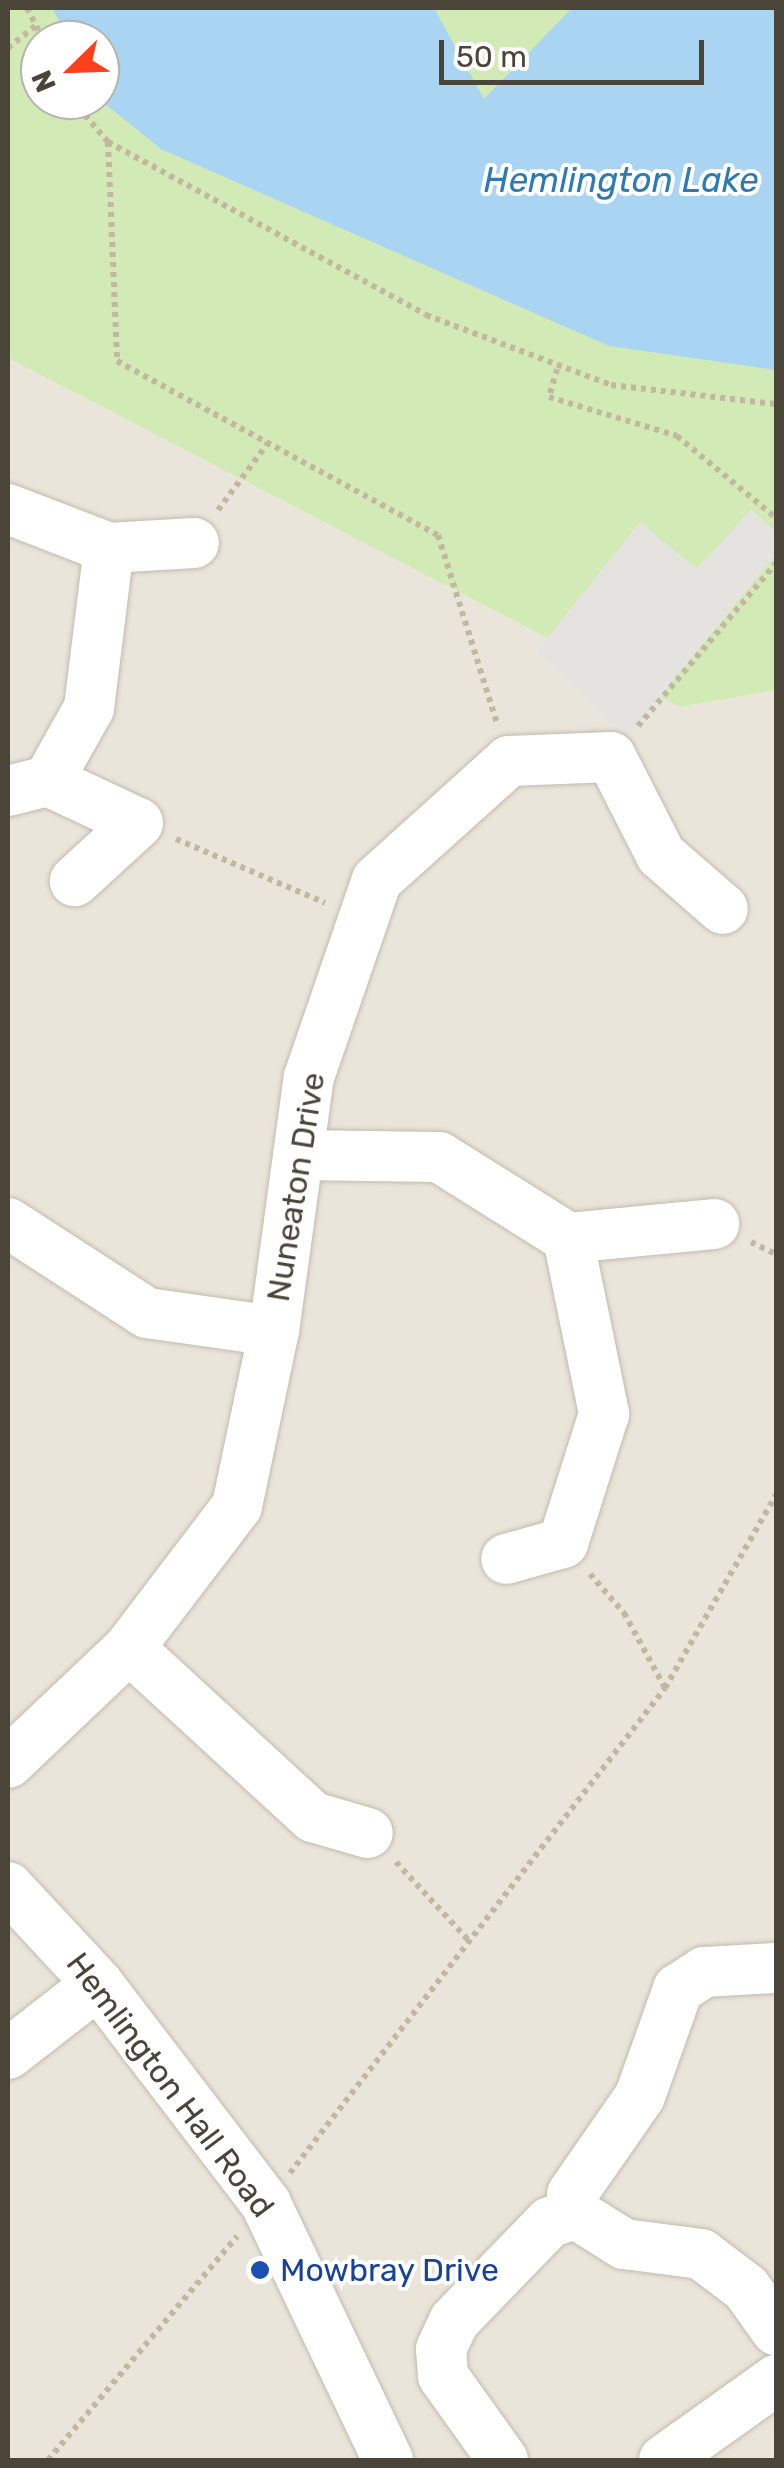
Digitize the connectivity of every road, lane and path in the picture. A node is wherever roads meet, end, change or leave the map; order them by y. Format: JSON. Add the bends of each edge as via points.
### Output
{"nodes":[{"id":1,"x":89,"y":120,"type":"edge"},
{"id":2,"x":108,"y":142,"type":"junction"},
{"id":3,"x":557,"y":369,"type":"junction"},
{"id":4,"x":776,"y":404,"type":"edge"},
{"id":5,"x":268,"y":443,"type":"junction"},
{"id":6,"x":8,"y":509,"type":"edge"},
{"id":7,"x":776,"y":518,"type":"edge"},
{"id":8,"x":194,"y":543,"type":"joint"},
{"id":9,"x":109,"y":548,"type":"junction"},
{"id":10,"x":776,"y":563,"type":"edge"},
{"id":11,"x":611,"y":757,"type":"junction"},
{"id":12,"x":509,"y":760,"type":"junction"},
{"id":13,"x":28,"y":786,"type":"edge"},
{"id":14,"x":138,"y":822,"type":"junction"},
{"id":15,"x":75,"y":881,"type":"dead end"},
{"id":16,"x":724,"y":909,"type":"dead end"},
{"id":17,"x":364,"y":919,"type":"junction"},
{"id":18,"x":298,"y":1155,"type":"junction"},
{"id":19,"x":8,"y":1223,"type":"edge"},
{"id":20,"x":714,"y":1224,"type":"dead end"},
{"id":21,"x":568,"y":1238,"type":"junction"},
{"id":22,"x":274,"y":1331,"type":"junction"},
{"id":23,"x":776,"y":1495,"type":"edge"},
{"id":24,"x":563,"y":1543,"type":"junction"},
{"id":25,"x":506,"y":1560,"type":"dead end"},
{"id":26,"x":130,"y":1648,"type":"junction"},
{"id":27,"x":665,"y":1688,"type":"junction"},
{"id":28,"x":8,"y":1764,"type":"edge"},
{"id":29,"x":368,"y":1833,"type":"joint"},
{"id":30,"x":8,"y":1887,"type":"edge"},
{"id":31,"x":470,"y":1942,"type":"junction"},
{"id":32,"x":776,"y":1968,"type":"edge"},
{"id":33,"x":98,"y":1984,"type":"junction"},
{"id":34,"x":8,"y":2054,"type":"edge"},
{"id":35,"x":266,"y":2204,"type":"junction"},
{"id":36,"x":576,"y":2214,"type":"junction"},
{"id":37,"x":773,"y":2316,"type":"edge"},
{"id":38,"x":776,"y":2380,"type":"edge"},
{"id":39,"x":686,"y":2454,"type":"edge"},
{"id":40,"x":48,"y":2460,"type":"edge"},
{"id":41,"x":388,"y":2460,"type":"edge"},
{"id":42,"x":503,"y":2460,"type":"edge"}],
"edges":[{"from":1,"to":2,"type":"path"},
{"from":2,"to":3,"type":"path","via":[[426,316]]},
{"from":2,"to":5,"type":"path","via":[[117,361]]},
{"from":3,"to":4,"type":"path","via":[[611,385]]},
{"from":3,"to":7,"type":"path","via":[[549,398],[677,436]]},
{"from":5,"to":8,"type":"path"},
{"from":5,"to":12,"type":"path","via":[[438,536]]},
{"from":6,"to":9,"type":"street"},
{"from":8,"to":9,"type":"street"},
{"from":9,"to":13,"type":"street","via":[[89,708]]},
{"from":10,"to":11,"type":"path"},
{"from":11,"to":12,"type":"street"},
{"from":11,"to":16,"type":"street","via":[[661,856]]},
{"from":12,"to":17,"type":"street","name":"Nuneaton Drive","via":[[377,880]]},
{"from":13,"to":14,"type":"street"},
{"from":14,"to":15,"type":"street"},
{"from":14,"to":17,"type":"path"},
{"from":17,"to":18,"type":"street","name":"Nuneaton Drive","via":[[309,1077]]},
{"from":18,"to":21,"type":"street","via":[[439,1157]]},
{"from":18,"to":22,"type":"street","name":"Nuneaton Drive"},
{"from":19,"to":22,"type":"street","via":[[147,1313]]},
{"from":20,"to":21,"type":"street"},
{"from":21,"to":24,"type":"street","via":[[604,1414]]},
{"from":22,"to":26,"type":"street","name":"Nuneaton Drive","via":[[237,1506]]},
{"from":23,"to":27,"type":"path"},
{"from":24,"to":25,"type":"street"},
{"from":24,"to":27,"type":"path","via":[[624,1613]]},
{"from":26,"to":28,"type":"street","name":"Nuneaton Drive"},
{"from":26,"to":29,"type":"street","via":[[313,1817]]},
{"from":27,"to":31,"type":"path"},
{"from":29,"to":31,"type":"path"},
{"from":30,"to":33,"type":"street","name":"Hemlington Hall Road"},
{"from":31,"to":35,"type":"path"},
{"from":32,"to":36,"type":"street","via":[[704,1972],[678,1989],[640,2096],[572,2194]]},
{"from":33,"to":34,"type":"street"},
{"from":33,"to":35,"type":"street","name":"Hemlington Hall Road"},
{"from":35,"to":40,"type":"path"},
{"from":35,"to":41,"type":"street","name":"Hemlington Hall Road"},
{"from":36,"to":37,"type":"street","via":[[624,2244],[700,2254]]},
{"from":36,"to":42,"type":"street","via":[[550,2222],[454,2322],[441,2349],[443,2376]]},
{"from":38,"to":39,"type":"street"}]}
